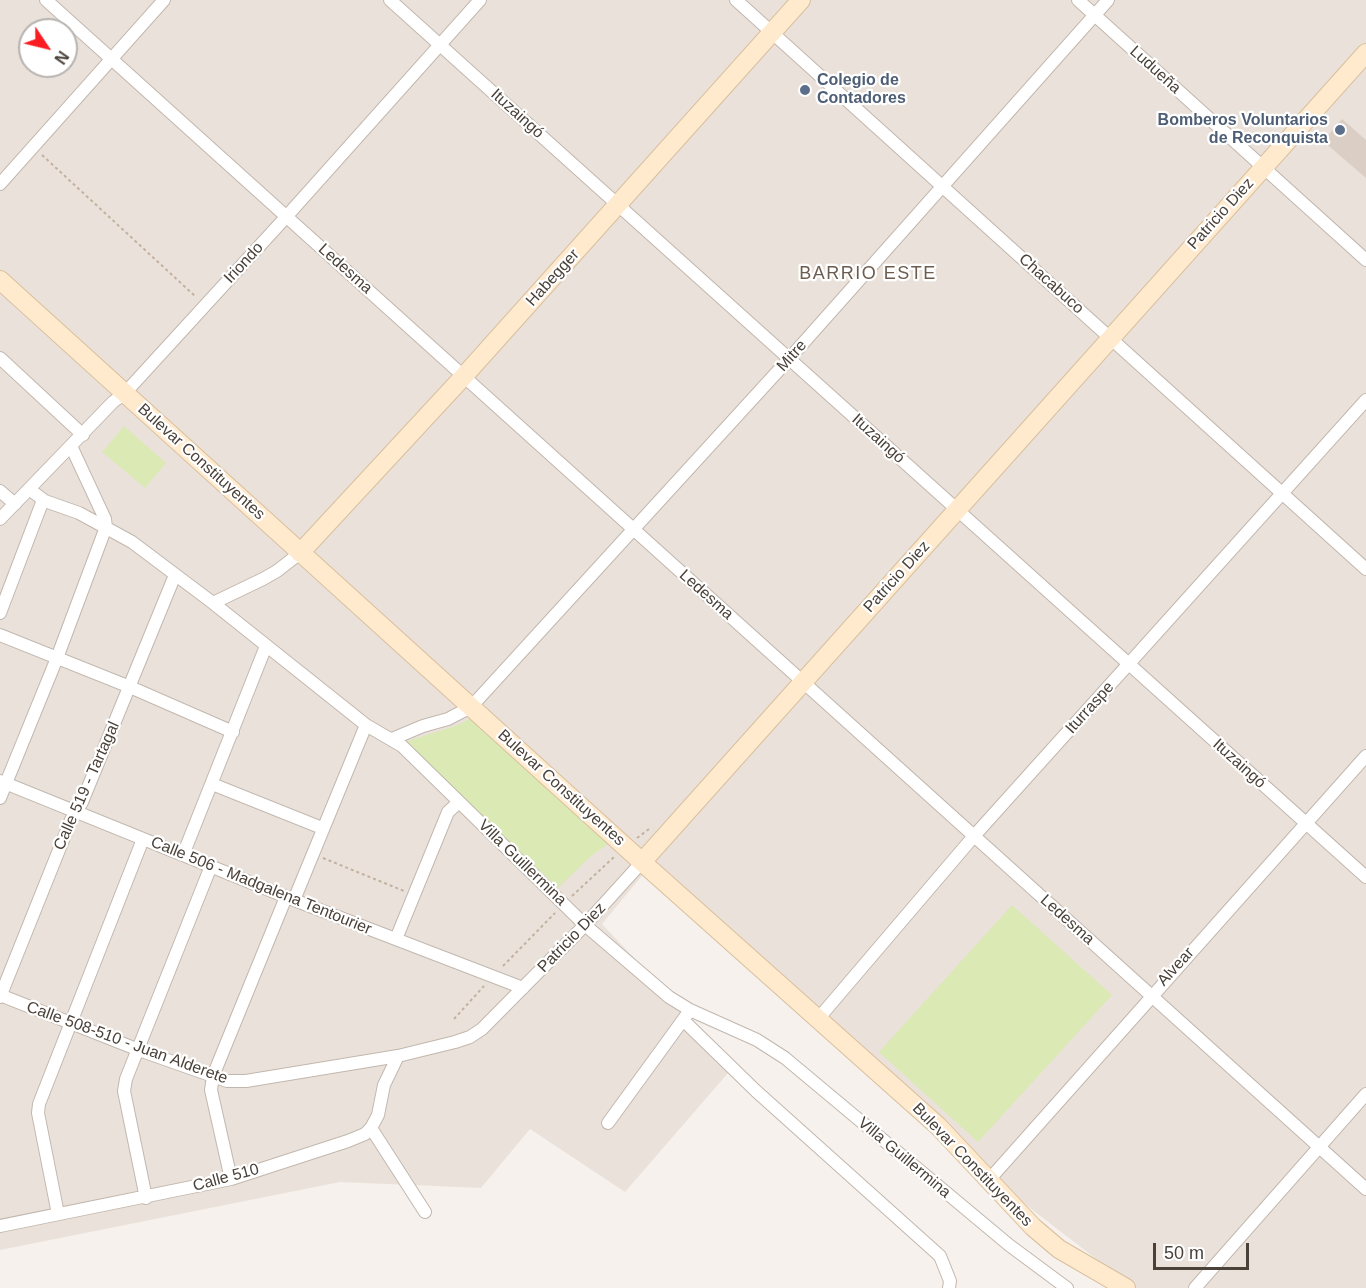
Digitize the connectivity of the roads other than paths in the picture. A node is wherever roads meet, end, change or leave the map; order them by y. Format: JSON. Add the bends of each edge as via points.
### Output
{"nodes":[{"id":1,"x":46,"y":0,"type":"edge"},
{"id":2,"x":164,"y":0,"type":"edge"},
{"id":3,"x":390,"y":0,"type":"edge"},
{"id":4,"x":480,"y":0,"type":"edge"},
{"id":5,"x":736,"y":0,"type":"edge"},
{"id":6,"x":801,"y":0,"type":"edge"},
{"id":7,"x":1078,"y":0,"type":"edge"},
{"id":8,"x":1108,"y":0,"type":"edge"},
{"id":9,"x":1095,"y":15,"type":"junction"},
{"id":10,"x":772,"y":33,"type":"junction"},
{"id":11,"x":441,"y":45,"type":"junction"},
{"id":12,"x":1366,"y":53,"type":"edge"},
{"id":13,"x":110,"y":59,"type":"junction"},
{"id":14,"x":1263,"y":167,"type":"junction"},
{"id":15,"x":0,"y":184,"type":"edge"},
{"id":16,"x":943,"y":188,"type":"junction"},
{"id":17,"x":618,"y":206,"type":"junction"},
{"id":18,"x":286,"y":217,"type":"junction"},
{"id":19,"x":1366,"y":260,"type":"edge"},
{"id":20,"x":0,"y":280,"type":"edge"},
{"id":21,"x":1110,"y":338,"type":"junction"},
{"id":22,"x":0,"y":358,"type":"edge"},
{"id":23,"x":789,"y":359,"type":"junction"},
{"id":24,"x":464,"y":376,"type":"junction"},
{"id":25,"x":119,"y":398,"type":"junction"},
{"id":26,"x":1366,"y":400,"type":"edge"},
{"id":27,"x":83,"y":435,"type":"junction"},
{"id":28,"x":71,"y":446,"type":"junction"},
{"id":29,"x":29,"y":489,"type":"junction"},
{"id":30,"x":0,"y":490,"type":"edge"},
{"id":31,"x":1281,"y":492,"type":"junction"},
{"id":32,"x":43,"y":500,"type":"junction"},
{"id":33,"x":15,"y":504,"type":"junction"},
{"id":34,"x":957,"y":510,"type":"junction"},
{"id":35,"x":0,"y":519,"type":"edge"},
{"id":36,"x":106,"y":527,"type":"junction"},
{"id":37,"x":634,"y":529,"type":"junction"},
{"id":38,"x":300,"y":553,"type":"junction"},
{"id":39,"x":1366,"y":568,"type":"edge"},
{"id":40,"x":175,"y":575,"type":"junction"},
{"id":41,"x":213,"y":603,"type":"junction"},
{"id":42,"x":0,"y":613,"type":"edge"},
{"id":43,"x":0,"y":635,"type":"edge"},
{"id":44,"x":266,"y":646,"type":"junction"},
{"id":45,"x":57,"y":658,"type":"junction"},
{"id":46,"x":1129,"y":664,"type":"junction"},
{"id":47,"x":803,"y":682,"type":"junction"},
{"id":48,"x":130,"y":687,"type":"junction"},
{"id":49,"x":471,"y":707,"type":"junction"},
{"id":50,"x":366,"y":725,"type":"junction"},
{"id":51,"x":233,"y":732,"type":"junction"},
{"id":52,"x":393,"y":739,"type":"junction"},
{"id":53,"x":1366,"y":756,"type":"edge"},
{"id":54,"x":3,"y":782,"type":"edge"},
{"id":55,"x":212,"y":784,"type":"junction"},
{"id":56,"x":0,"y":798,"type":"edge"},
{"id":57,"x":459,"y":802,"type":"junction"},
{"id":58,"x":77,"y":812,"type":"junction"},
{"id":59,"x":1306,"y":824,"type":"junction"},
{"id":60,"x":322,"y":828,"type":"junction"},
{"id":61,"x":974,"y":836,"type":"junction"},
{"id":62,"x":143,"y":839,"type":"junction"},
{"id":63,"x":183,"y":855,"type":"junction"},
{"id":64,"x":642,"y":862,"type":"junction"},
{"id":65,"x":211,"y":866,"type":"junction"},
{"id":66,"x":1366,"y":877,"type":"edge"},
{"id":67,"x":290,"y":898,"type":"junction"},
{"id":68,"x":585,"y":924,"type":"junction"},
{"id":69,"x":396,"y":939,"type":"junction"},
{"id":70,"x":523,"y":988,"type":"junction"},
{"id":71,"x":0,"y":996,"type":"edge"},
{"id":72,"x":1151,"y":996,"type":"junction"},
{"id":73,"x":686,"y":1015,"type":"junction"},
{"id":74,"x":818,"y":1019,"type":"junction"},
{"id":75,"x":69,"y":1023,"type":"junction"},
{"id":76,"x":139,"y":1050,"type":"junction"},
{"id":77,"x":398,"y":1056,"type":"junction"},
{"id":78,"x":213,"y":1076,"type":"junction"},
{"id":79,"x":1366,"y":1094,"type":"edge"},
{"id":80,"x":608,"y":1123,"type":"dead end"},
{"id":81,"x":371,"y":1128,"type":"junction"},
{"id":82,"x":1318,"y":1147,"type":"junction"},
{"id":83,"x":231,"y":1179,"type":"junction"},
{"id":84,"x":988,"y":1180,"type":"junction"},
{"id":85,"x":1366,"y":1190,"type":"edge"},
{"id":86,"x":146,"y":1198,"type":"junction"},
{"id":87,"x":425,"y":1212,"type":"dead end"},
{"id":88,"x":58,"y":1214,"type":"junction"},
{"id":89,"x":0,"y":1226,"type":"edge"},
{"id":90,"x":949,"y":1288,"type":"edge"},
{"id":91,"x":1067,"y":1288,"type":"edge"},
{"id":92,"x":1126,"y":1288,"type":"edge"},
{"id":93,"x":1196,"y":1288,"type":"edge"}],
"edges":[{"from":1,"to":13,"type":"street","name":"Ledesma"},
{"from":2,"to":13,"type":"street"},
{"from":3,"to":11,"type":"street","name":"Ituzaingó"},
{"from":4,"to":11,"type":"street","name":"Iriondo"},
{"from":5,"to":10,"type":"street","name":"Chacabuco"},
{"from":6,"to":10,"type":"street","name":"Habegger"},
{"from":7,"to":9,"type":"street","name":"Ludueña"},
{"from":8,"to":9,"type":"street","name":"Mitre"},
{"from":9,"to":14,"type":"street","name":"Ludueña"},
{"from":9,"to":16,"type":"street","name":"Mitre"},
{"from":10,"to":16,"type":"street","name":"Chacabuco"},
{"from":10,"to":17,"type":"street","name":"Habegger"},
{"from":11,"to":17,"type":"street","name":"Ituzaingó"},
{"from":11,"to":18,"type":"street","name":"Iriondo"},
{"from":12,"to":14,"type":"street","name":"Patricio Diez"},
{"from":13,"to":15,"type":"street"},
{"from":13,"to":18,"type":"street","name":"Ledesma"},
{"from":14,"to":19,"type":"street","name":"Ludueña"},
{"from":14,"to":21,"type":"street","name":"Patricio Diez"},
{"from":16,"to":21,"type":"street","name":"Chacabuco"},
{"from":16,"to":23,"type":"street","name":"Mitre"},
{"from":17,"to":23,"type":"street","name":"Ituzaingó"},
{"from":17,"to":24,"type":"street","name":"Habegger"},
{"from":18,"to":24,"type":"street","name":"Ledesma"},
{"from":18,"to":25,"type":"street","name":"Iriondo"},
{"from":20,"to":25,"type":"street","name":"Bulevar Constituyentes"},
{"from":21,"to":31,"type":"street","name":"Chacabuco"},
{"from":21,"to":34,"type":"street","name":"Patricio Diez"},
{"from":22,"to":27,"type":"street"},
{"from":23,"to":34,"type":"street","name":"Ituzaingó"},
{"from":23,"to":37,"type":"street","name":"Mitre"},
{"from":24,"to":37,"type":"street","name":"Ledesma"},
{"from":24,"to":38,"type":"street","name":"Habegger"},
{"from":25,"to":27,"type":"street","name":"Iriondo"},
{"from":25,"to":38,"type":"street","name":"Bulevar Constituyentes"},
{"from":26,"to":31,"type":"street","name":"Iturraspe"},
{"from":27,"to":28,"type":"street","name":"Iriondo"},
{"from":28,"to":29,"type":"street","name":"Iriondo"},
{"from":28,"to":36,"type":"street"},
{"from":29,"to":32,"type":"street","name":"Villa Guillermina"},
{"from":29,"to":33,"type":"street","name":"Iriondo"},
{"from":30,"to":33,"type":"street"},
{"from":31,"to":39,"type":"street","name":"Chacabuco"},
{"from":31,"to":46,"type":"street","name":"Iturraspe"},
{"from":32,"to":36,"type":"street","name":"Villa Guillermina"},
{"from":32,"to":42,"type":"street"},
{"from":33,"to":35,"type":"street","name":"Iriondo"},
{"from":34,"to":46,"type":"street","name":"Ituzaingó"},
{"from":34,"to":47,"type":"street","name":"Patricio Diez"},
{"from":36,"to":40,"type":"street","name":"Villa Guillermina"},
{"from":36,"to":45,"type":"street"},
{"from":37,"to":47,"type":"street","name":"Ledesma"},
{"from":37,"to":49,"type":"street","name":"Mitre"},
{"from":38,"to":41,"type":"street","via":[[263,579]]},
{"from":38,"to":49,"type":"street","name":"Bulevar Constituyentes"},
{"from":40,"to":41,"type":"street","name":"Villa Guillermina"},
{"from":40,"to":48,"type":"street","name":"Calle 519 - Tartagal"},
{"from":41,"to":44,"type":"street","name":"Villa Guillermina"},
{"from":43,"to":45,"type":"street"},
{"from":44,"to":50,"type":"street","name":"Villa Guillermina"},
{"from":44,"to":51,"type":"street"},
{"from":45,"to":48,"type":"street"},
{"from":45,"to":54,"type":"street"},
{"from":46,"to":59,"type":"street","name":"Ituzaingó"},
{"from":46,"to":61,"type":"street","name":"Iturraspe"},
{"from":47,"to":61,"type":"street","name":"Ledesma"},
{"from":47,"to":64,"type":"street","name":"Patricio Diez"},
{"from":48,"to":51,"type":"street"},
{"from":48,"to":58,"type":"street","name":"Calle 519 - Tartagal"},
{"from":49,"to":52,"type":"street"},
{"from":49,"to":64,"type":"street","name":"Bulevar Constituyentes"},
{"from":50,"to":52,"type":"street","name":"Villa Guillermina"},
{"from":50,"to":60,"type":"street"},
{"from":51,"to":55,"type":"street"},
{"from":52,"to":57,"type":"street","name":"Villa Guillermina"},
{"from":53,"to":59,"type":"street","name":"Alvear"},
{"from":54,"to":56,"type":"street"},
{"from":54,"to":58,"type":"street","name":"Calle 506 - Madgalena Tentourier"},
{"from":55,"to":60,"type":"street"},
{"from":55,"to":63,"type":"street"},
{"from":57,"to":68,"type":"street","name":"Villa Guillermina"},
{"from":57,"to":69,"type":"street","via":[[448,812]]},
{"from":58,"to":62,"type":"street","name":"Calle 506 - Madgalena Tentourier"},
{"from":58,"to":71,"type":"street","name":"Calle 519 - Tartagal"},
{"from":59,"to":66,"type":"street","name":"Ituzaingó"},
{"from":59,"to":72,"type":"street","name":"Alvear"},
{"from":60,"to":67,"type":"street"},
{"from":61,"to":72,"type":"street","name":"Ledesma"},
{"from":61,"to":74,"type":"street","name":"Iturraspe"},
{"from":62,"to":63,"type":"street","name":"Calle 506 - Madgalena Tentourier"},
{"from":62,"to":75,"type":"street"},
{"from":63,"to":65,"type":"street","name":"Calle 506 - Madgalena Tentourier"},
{"from":64,"to":68,"type":"street","name":"Patricio Diez"},
{"from":64,"to":74,"type":"street","name":"Bulevar Constituyentes"},
{"from":65,"to":67,"type":"street","name":"Calle 506 - Madgalena Tentourier"},
{"from":65,"to":76,"type":"street"},
{"from":67,"to":69,"type":"street","name":"Calle 506 - Madgalena Tentourier"},
{"from":67,"to":78,"type":"street"},
{"from":68,"to":70,"type":"street","name":"Patricio Diez"},
{"from":68,"to":73,"type":"street","name":"Villa Guillermina"},
{"from":69,"to":70,"type":"street","name":"Calle 506 - Madgalena Tentourier"},
{"from":70,"to":77,"type":"street","name":"Patricio Diez","via":[[470,1037]]},
{"from":71,"to":75,"type":"street","name":"Calle 508-510 - Juan Alderete"},
{"from":72,"to":82,"type":"street","name":"Ledesma"},
{"from":72,"to":84,"type":"street","name":"Alvear"},
{"from":73,"to":80,"type":"street"},
{"from":73,"to":90,"type":"street","via":[[756,1090],[940,1256]]},
{"from":73,"to":91,"type":"street","name":"Villa Guillermina","via":[[757,1040],[786,1058],[1008,1245]]},
{"from":74,"to":84,"type":"street","name":"Bulevar Constituyentes","via":[[938,1126]]},
{"from":75,"to":76,"type":"street","name":"Calle 508-510 - Juan Alderete"},
{"from":75,"to":88,"type":"street","via":[[38,1113]]},
{"from":76,"to":78,"type":"street","name":"Calle 508-510 - Juan Alderete"},
{"from":76,"to":86,"type":"street","via":[[124,1091]]},
{"from":77,"to":78,"type":"street","name":"Calle 508-510 - Juan Alderete","via":[[235,1082]]},
{"from":77,"to":81,"type":"street"},
{"from":78,"to":83,"type":"street","via":[[211,1090]]},
{"from":79,"to":82,"type":"street"},
{"from":81,"to":83,"type":"street","name":"Calle 510","via":[[348,1141]]},
{"from":81,"to":87,"type":"street"},
{"from":82,"to":85,"type":"street","name":"Ledesma"},
{"from":82,"to":93,"type":"street"},
{"from":83,"to":86,"type":"street","name":"Calle 510"},
{"from":84,"to":92,"type":"street","name":"Bulevar Constituyentes","via":[[1059,1249]]},
{"from":86,"to":88,"type":"street","name":"Calle 510"},
{"from":88,"to":89,"type":"street","name":"Calle 510"}]}
